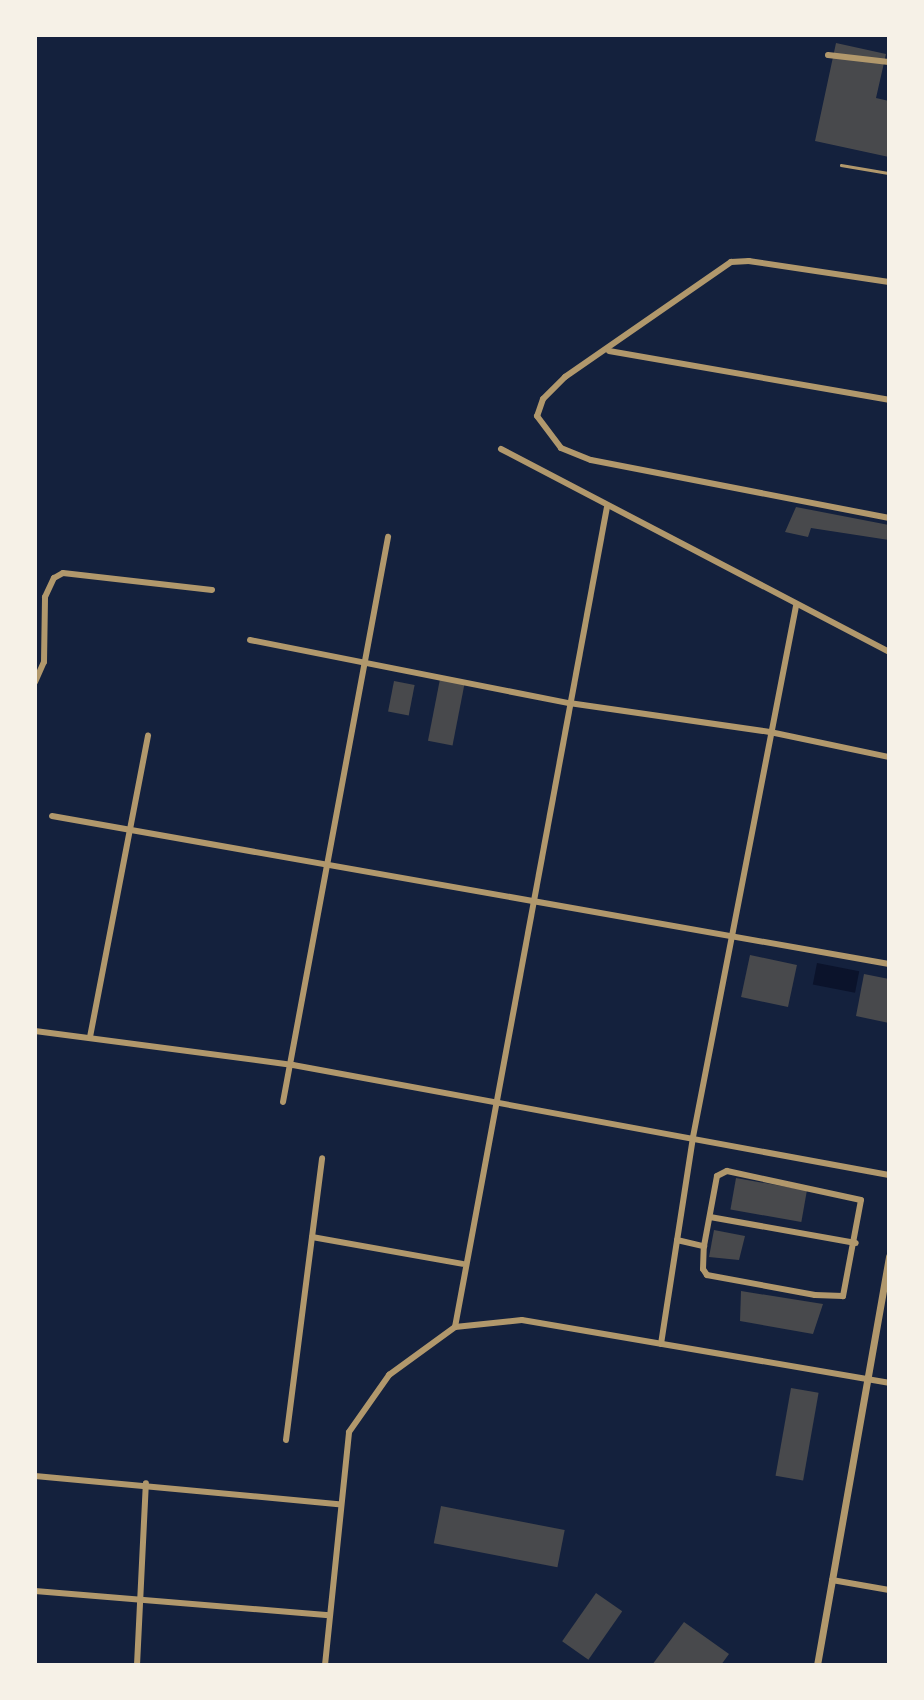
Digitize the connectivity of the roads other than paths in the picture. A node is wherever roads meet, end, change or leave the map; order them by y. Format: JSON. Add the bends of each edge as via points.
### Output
{"nodes":[{"id":1,"x":828,"y":55,"type":"dead end"},
{"id":2,"x":889,"y":62,"type":"edge"},
{"id":3,"x":841,"y":165,"type":"dead end"},
{"id":4,"x":889,"y":173,"type":"edge"},
{"id":5,"x":889,"y":282,"type":"edge"},
{"id":6,"x":609,"y":351,"type":"junction"},
{"id":7,"x":889,"y":400,"type":"edge"},
{"id":8,"x":500,"y":449,"type":"dead end"},
{"id":9,"x":607,"y":507,"type":"junction"},
{"id":10,"x":889,"y":518,"type":"edge"},
{"id":11,"x":388,"y":537,"type":"dead end"},
{"id":12,"x":212,"y":590,"type":"dead end"},
{"id":13,"x":796,"y":606,"type":"junction"},
{"id":14,"x":250,"y":640,"type":"dead end"},
{"id":15,"x":889,"y":652,"type":"edge"},
{"id":16,"x":364,"y":664,"type":"junction"},
{"id":17,"x":35,"y":682,"type":"edge"},
{"id":18,"x":569,"y":703,"type":"junction"},
{"id":19,"x":770,"y":732,"type":"junction"},
{"id":20,"x":148,"y":736,"type":"dead end"},
{"id":21,"x":889,"y":757,"type":"edge"},
{"id":22,"x":52,"y":816,"type":"dead end"},
{"id":23,"x":129,"y":829,"type":"junction"},
{"id":24,"x":328,"y":863,"type":"junction"},
{"id":25,"x":532,"y":900,"type":"junction"},
{"id":26,"x":731,"y":933,"type":"junction"},
{"id":27,"x":889,"y":964,"type":"edge"},
{"id":28,"x":35,"y":1031,"type":"edge"},
{"id":29,"x":90,"y":1037,"type":"junction"},
{"id":30,"x":292,"y":1065,"type":"junction"},
{"id":31,"x":284,"y":1102,"type":"dead end"},
{"id":32,"x":494,"y":1102,"type":"junction"},
{"id":33,"x":693,"y":1138,"type":"junction"},
{"id":34,"x":322,"y":1158,"type":"dead end"},
{"id":35,"x":889,"y":1175,"type":"edge"},
{"id":36,"x":710,"y":1217,"type":"junction"},
{"id":37,"x":312,"y":1237,"type":"junction"},
{"id":38,"x":677,"y":1240,"type":"junction"},
{"id":39,"x":856,"y":1243,"type":"junction"},
{"id":40,"x":704,"y":1246,"type":"junction"},
{"id":41,"x":889,"y":1256,"type":"edge"},
{"id":42,"x":463,"y":1264,"type":"junction"},
{"id":43,"x":454,"y":1327,"type":"junction"},
{"id":44,"x":661,"y":1344,"type":"junction"},
{"id":45,"x":866,"y":1379,"type":"junction"},
{"id":46,"x":889,"y":1383,"type":"edge"},
{"id":47,"x":286,"y":1440,"type":"dead end"},
{"id":48,"x":35,"y":1476,"type":"edge"},
{"id":49,"x":146,"y":1483,"type":"junction"},
{"id":50,"x":339,"y":1504,"type":"junction"},
{"id":51,"x":832,"y":1580,"type":"junction"},
{"id":52,"x":889,"y":1590,"type":"edge"},
{"id":53,"x":35,"y":1591,"type":"edge"},
{"id":54,"x":142,"y":1600,"type":"junction"},
{"id":55,"x":329,"y":1615,"type":"junction"},
{"id":56,"x":137,"y":1665,"type":"edge"},
{"id":57,"x":325,"y":1665,"type":"edge"},
{"id":58,"x":817,"y":1665,"type":"edge"}],
"edges":[{"from":1,"to":2,"type":"street"},
{"from":3,"to":4,"type":"lane"},
{"from":5,"to":6,"type":"street","via":[[749,261],[718,268]]},
{"from":6,"to":7,"type":"street"},
{"from":6,"to":10,"type":"street","via":[[551,390],[537,416],[561,448],[591,460]]},
{"from":8,"to":9,"type":"street"},
{"from":9,"to":13,"type":"street"},
{"from":9,"to":18,"type":"street"},
{"from":11,"to":16,"type":"street"},
{"from":12,"to":17,"type":"street","via":[[63,573],[54,578],[46,597],[44,662]]},
{"from":13,"to":15,"type":"street"},
{"from":13,"to":19,"type":"street"},
{"from":14,"to":16,"type":"street"},
{"from":16,"to":18,"type":"street"},
{"from":16,"to":24,"type":"street"},
{"from":18,"to":19,"type":"street"},
{"from":18,"to":25,"type":"street"},
{"from":19,"to":21,"type":"street"},
{"from":19,"to":26,"type":"street"},
{"from":20,"to":23,"type":"street"},
{"from":22,"to":23,"type":"street"},
{"from":23,"to":24,"type":"street"},
{"from":23,"to":29,"type":"street"},
{"from":24,"to":25,"type":"street"},
{"from":24,"to":30,"type":"street"},
{"from":25,"to":26,"type":"street"},
{"from":25,"to":32,"type":"street"},
{"from":26,"to":27,"type":"street"},
{"from":26,"to":33,"type":"street"},
{"from":28,"to":29,"type":"street"},
{"from":29,"to":30,"type":"street"},
{"from":30,"to":31,"type":"street"},
{"from":30,"to":32,"type":"street"},
{"from":32,"to":33,"type":"street"},
{"from":32,"to":42,"type":"street"},
{"from":33,"to":35,"type":"street"},
{"from":33,"to":38,"type":"street"},
{"from":34,"to":37,"type":"street"},
{"from":36,"to":39,"type":"street"},
{"from":36,"to":39,"type":"street","via":[[717,1176],[727,1171],[858,1198],[863,1205]]},
{"from":36,"to":40,"type":"street"},
{"from":37,"to":42,"type":"street"},
{"from":37,"to":47,"type":"street"},
{"from":38,"to":40,"type":"street"},
{"from":38,"to":44,"type":"street"},
{"from":39,"to":40,"type":"street","via":[[847,1288],[837,1298],[707,1275]]},
{"from":41,"to":45,"type":"street"},
{"from":42,"to":43,"type":"street"},
{"from":43,"to":44,"type":"street","via":[[522,1320]]},
{"from":43,"to":50,"type":"street","via":[[389,1374],[349,1432]]},
{"from":44,"to":45,"type":"street"},
{"from":45,"to":46,"type":"street"},
{"from":45,"to":51,"type":"street"},
{"from":48,"to":49,"type":"street"},
{"from":49,"to":50,"type":"street"},
{"from":49,"to":54,"type":"street"},
{"from":50,"to":55,"type":"street"},
{"from":51,"to":52,"type":"street"},
{"from":51,"to":58,"type":"street"},
{"from":53,"to":54,"type":"street"},
{"from":54,"to":55,"type":"street"},
{"from":54,"to":56,"type":"street"},
{"from":55,"to":57,"type":"street"}]}
